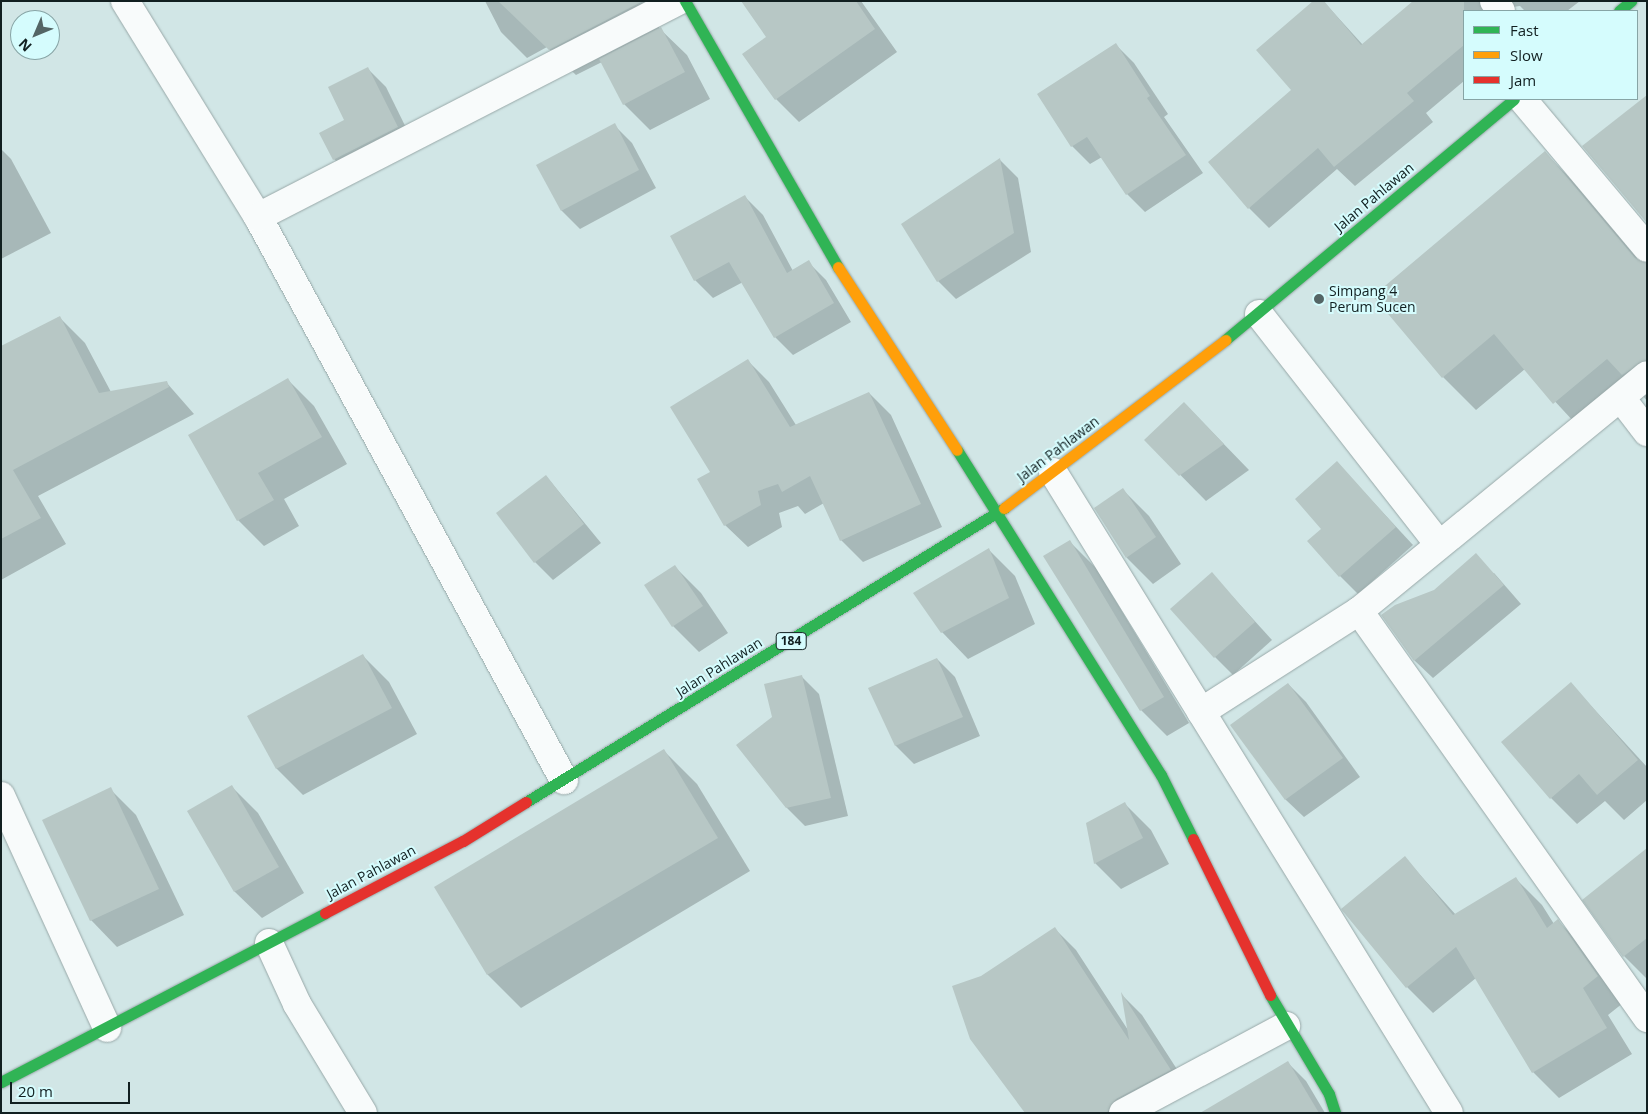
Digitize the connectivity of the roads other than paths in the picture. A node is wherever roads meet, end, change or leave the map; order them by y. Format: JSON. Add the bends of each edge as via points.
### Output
{"nodes":[{"id":1,"x":125,"y":1,"type":"edge"},
{"id":2,"x":678,"y":1,"type":"edge"},
{"id":3,"x":685,"y":1,"type":"edge"},
{"id":4,"x":1631,"y":1,"type":"edge"},
{"id":5,"x":1620,"y":10,"type":"edge"},
{"id":6,"x":1513,"y":100,"type":"edge"},
{"id":7,"x":1523,"y":100,"type":"edge"},
{"id":8,"x":258,"y":216,"type":"junction"},
{"id":9,"x":1647,"y":248,"type":"edge"},
{"id":10,"x":1259,"y":314,"type":"junction"},
{"id":11,"x":1647,"y":375,"type":"edge"},
{"id":12,"x":1621,"y":398,"type":"junction"},
{"id":13,"x":1647,"y":432,"type":"edge"},
{"id":14,"x":1053,"y":472,"type":"junction"},
{"id":15,"x":998,"y":513,"type":"junction"},
{"id":16,"x":1438,"y":543,"type":"junction"},
{"id":17,"x":1359,"y":611,"type":"junction"},
{"id":18,"x":1201,"y":712,"type":"junction"},
{"id":19,"x":564,"y":780,"type":"junction"},
{"id":20,"x":1,"y":796,"type":"edge"},
{"id":21,"x":268,"y":943,"type":"junction"},
{"id":22,"x":1647,"y":1018,"type":"edge"},
{"id":23,"x":1286,"y":1026,"type":"junction"},
{"id":24,"x":107,"y":1028,"type":"junction"},
{"id":25,"x":1,"y":1082,"type":"edge"},
{"id":26,"x":363,"y":1113,"type":"edge"},
{"id":27,"x":1123,"y":1113,"type":"edge"},
{"id":28,"x":1335,"y":1113,"type":"edge"},
{"id":29,"x":1449,"y":1113,"type":"edge"}],
"edges":[{"from":1,"to":8,"type":"street"},
{"from":2,"to":8,"type":"street"},
{"from":3,"to":15,"type":"main road","via":[[832,258]]},
{"from":4,"to":5,"type":"main road"},
{"from":6,"to":10,"type":"main road","name":"Jalan Pahlawan","number":"184"},
{"from":7,"to":9,"type":"street"},
{"from":8,"to":19,"type":"street"},
{"from":10,"to":14,"type":"main road","name":"Jalan Pahlawan","number":"184"},
{"from":10,"to":16,"type":"street"},
{"from":11,"to":12,"type":"street"},
{"from":12,"to":13,"type":"street"},
{"from":12,"to":16,"type":"street"},
{"from":14,"to":15,"type":"main road","name":"Jalan Pahlawan","number":"184"},
{"from":14,"to":18,"type":"street"},
{"from":15,"to":19,"type":"main road","name":"Jalan Pahlawan","number":"184"},
{"from":15,"to":23,"type":"main road","via":[[1161,775]]},
{"from":16,"to":17,"type":"street"},
{"from":17,"to":18,"type":"street"},
{"from":17,"to":22,"type":"street"},
{"from":18,"to":29,"type":"street"},
{"from":19,"to":21,"type":"main road","name":"Jalan Pahlawan","number":"184","via":[[463,841]]},
{"from":20,"to":24,"type":"street"},
{"from":21,"to":24,"type":"main road","name":"Jalan Pahlawan","number":"184"},
{"from":21,"to":26,"type":"street","via":[[319,1043]]},
{"from":23,"to":27,"type":"street"},
{"from":23,"to":28,"type":"main road","via":[[1328,1094]]},
{"from":24,"to":25,"type":"main road","name":"Jalan Pahlawan","number":"184"}]}
